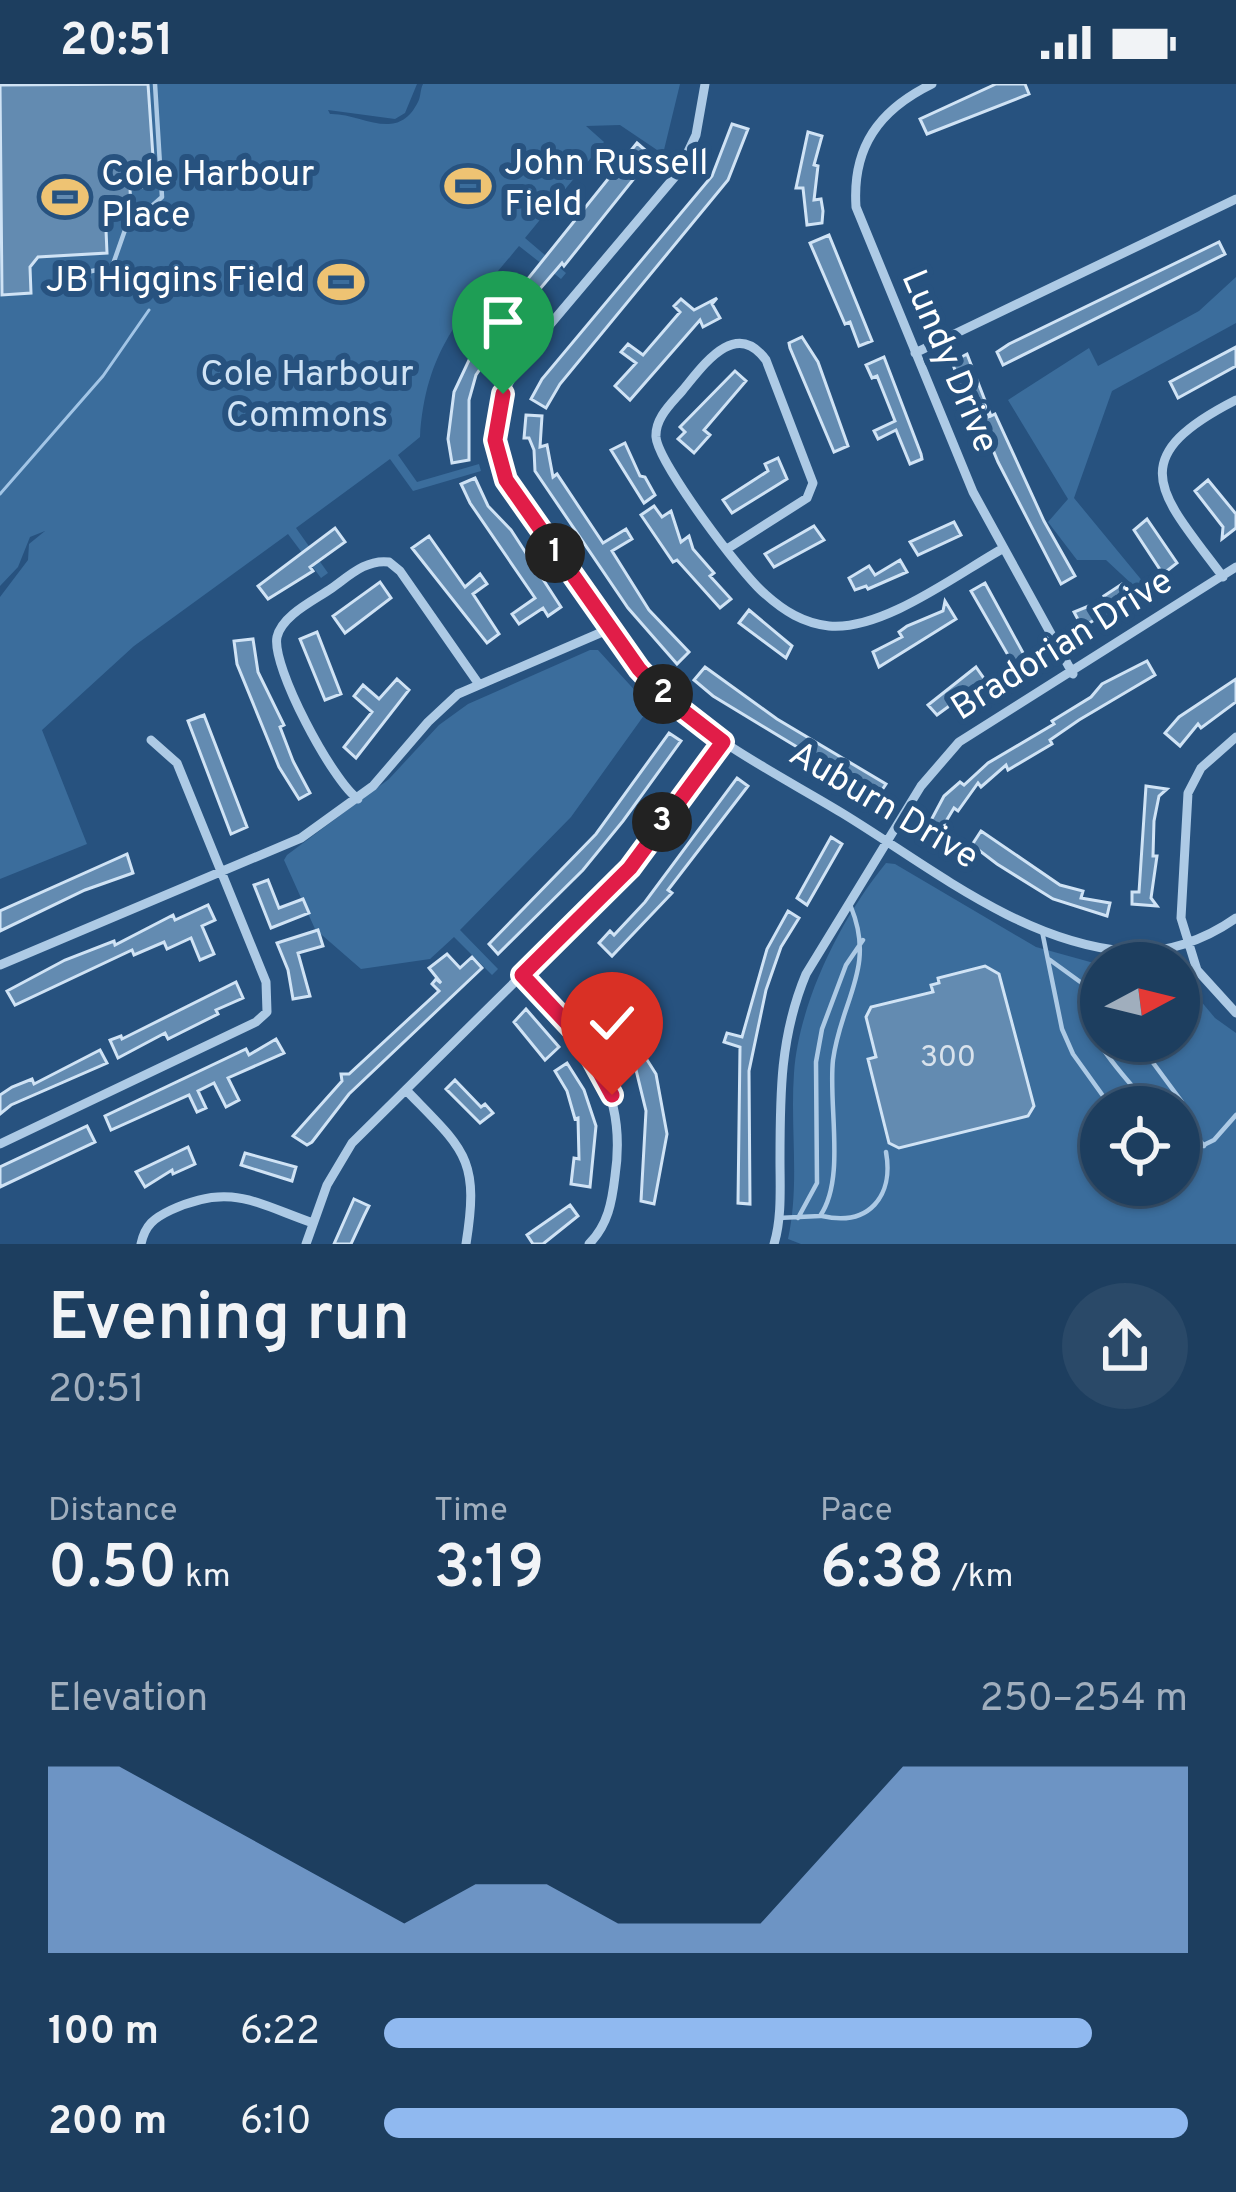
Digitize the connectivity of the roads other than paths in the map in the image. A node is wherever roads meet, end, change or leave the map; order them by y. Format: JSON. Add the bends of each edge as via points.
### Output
{"nodes":[{"id":1,"x":155,"y":84,"type":"edge"},
{"id":2,"x":705,"y":84,"type":"edge"},
{"id":3,"x":932,"y":84,"type":"edge"},
{"id":4,"x":1236,"y":199,"type":"edge"},
{"id":5,"x":77,"y":274,"type":"dead end"},
{"id":6,"x":915,"y":353,"type":"junction"},
{"id":7,"x":1236,"y":400,"type":"edge"},
{"id":8,"x":727,"y":549,"type":"junction"},
{"id":9,"x":1002,"y":549,"type":"junction"},
{"id":10,"x":1236,"y":567,"type":"edge"},
{"id":11,"x":1223,"y":577,"type":"junction"},
{"id":12,"x":607,"y":630,"type":"junction"},
{"id":13,"x":1072,"y":674,"type":"junction"},
{"id":14,"x":478,"y":683,"type":"junction"},
{"id":15,"x":1236,"y":737,"type":"edge"},
{"id":16,"x":151,"y":740,"type":"dead end"},
{"id":17,"x":723,"y":742,"type":"junction"},
{"id":18,"x":358,"y":800,"type":"junction"},
{"id":19,"x":888,"y":841,"type":"junction"},
{"id":20,"x":221,"y":871,"type":"junction"},
{"id":21,"x":849,"y":902,"type":"junction"},
{"id":22,"x":1236,"y":918,"type":"edge"},
{"id":23,"x":1042,"y":931,"type":"junction"},
{"id":24,"x":862,"y":940,"type":"junction"},
{"id":25,"x":1187,"y":942,"type":"edge"},
{"id":26,"x":1189,"y":942,"type":"edge"},
{"id":27,"x":1080,"y":944,"type":"edge"},
{"id":28,"x":1050,"y":959,"type":"junction"},
{"id":29,"x":0,"y":965,"type":"edge"},
{"id":30,"x":1200,"y":973,"type":"edge"},
{"id":31,"x":522,"y":975,"type":"junction"},
{"id":32,"x":1080,"y":981,"type":"edge"},
{"id":33,"x":1236,"y":1013,"type":"edge"},
{"id":34,"x":1116,"y":1062,"type":"edge"},
{"id":35,"x":1096,"y":1086,"type":"edge"},
{"id":36,"x":1134,"y":1086,"type":"edge"},
{"id":37,"x":406,"y":1090,"type":"junction"},
{"id":38,"x":1236,"y":1115,"type":"edge"},
{"id":39,"x":1200,"y":1141,"type":"edge"},
{"id":40,"x":0,"y":1144,"type":"edge"},
{"id":41,"x":1204,"y":1147,"type":"junction"},
{"id":42,"x":1200,"y":1149,"type":"edge"},
{"id":43,"x":886,"y":1152,"type":"dead end"},
{"id":44,"x":820,"y":1216,"type":"junction"},
{"id":45,"x":778,"y":1218,"type":"junction"},
{"id":46,"x":798,"y":1218,"type":"junction"},
{"id":47,"x":310,"y":1222,"type":"junction"},
{"id":48,"x":141,"y":1244,"type":"edge"},
{"id":49,"x":305,"y":1244,"type":"edge"},
{"id":50,"x":466,"y":1244,"type":"edge"},
{"id":51,"x":589,"y":1244,"type":"edge"},
{"id":52,"x":774,"y":1244,"type":"edge"}],
"edges":[{"from":1,"to":5,"type":"lane","via":[[162,196],[125,230],[112,267]]},
{"from":2,"to":12,"type":"street","name":"Auburn Drive","via":[[682,166],[526,353],[496,418],[506,480]]},
{"from":3,"to":6,"type":"street","name":"Lundy Drive","via":[[874,126],[855,190],[861,224]]},
{"from":4,"to":6,"type":"street"},
{"from":6,"to":9,"type":"street","name":"Lundy Drive"},
{"from":7,"to":11,"type":"street","via":[[1181,430],[1163,476],[1168,504]]},
{"from":8,"to":8,"type":"street","via":[[656,434],[660,418],[717,351],[738,343],[764,357],[813,483],[807,497]]},
{"from":8,"to":9,"type":"street","via":[[791,614],[848,626],[879,618]]},
{"from":9,"to":13,"type":"street","name":"Lundy Drive"},
{"from":10,"to":11,"type":"street","name":"Bradorian Drive"},
{"from":11,"to":13,"type":"street","name":"Bradorian Drive"},
{"from":12,"to":14,"type":"street"},
{"from":12,"to":17,"type":"street","name":"Auburn Drive","via":[[665,697]]},
{"from":13,"to":19,"type":"street","name":"Bradorian Drive","via":[[959,742]]},
{"from":14,"to":18,"type":"street","via":[[443,707]]},
{"from":14,"to":18,"type":"street","via":[[388,562],[361,568],[285,622],[277,647],[309,729]]},
{"from":15,"to":25,"type":"street","via":[[1201,768],[1188,794]]},
{"from":16,"to":20,"type":"street","via":[[177,763]]},
{"from":17,"to":19,"type":"street","name":"Auburn Drive"},
{"from":17,"to":31,"type":"street","via":[[630,868]]},
{"from":18,"to":20,"type":"street","via":[[301,838]]},
{"from":19,"to":21,"type":"street","name":"Bradorian Drive"},
{"from":19,"to":23,"type":"street","name":"Auburn Drive"},
{"from":20,"to":29,"type":"street"},
{"from":20,"to":40,"type":"street","via":[[266,982],[265,1015]]},
{"from":21,"to":24,"type":"lane"},
{"from":21,"to":45,"type":"street","name":"Bradorian Drive","via":[[806,974],[783,1045]]},
{"from":22,"to":26,"type":"street","name":"Auburn Drive"},
{"from":23,"to":27,"type":"street","name":"Auburn Drive"},
{"from":23,"to":28,"type":"lane"},
{"from":24,"to":44,"type":"lane","via":[[833,1060],[832,1192]]},
{"from":24,"to":46,"type":"lane","via":[[822,1029],[817,1183]]},
{"from":28,"to":32,"type":"lane"},
{"from":28,"to":35,"type":"lane","via":[[1062,1029]]},
{"from":30,"to":33,"type":"street"},
{"from":31,"to":37,"type":"street"},
{"from":31,"to":51,"type":"street","via":[[596,1058],[615,1106],[611,1203]]},
{"from":34,"to":36,"type":"lane"},
{"from":37,"to":47,"type":"street","via":[[352,1143]]},
{"from":37,"to":50,"type":"street","via":[[469,1165]]},
{"from":38,"to":41,"type":"lane"},
{"from":39,"to":41,"type":"lane"},
{"from":41,"to":42,"type":"lane"},
{"from":43,"to":44,"type":"lane","via":[[890,1179],[878,1201],[842,1221]]},
{"from":44,"to":46,"type":"lane"},
{"from":45,"to":46,"type":"lane"},
{"from":45,"to":52,"type":"street","name":"Bradorian Drive"},
{"from":47,"to":48,"type":"street","via":[[214,1194],[157,1216]]},
{"from":47,"to":49,"type":"street"}]}
